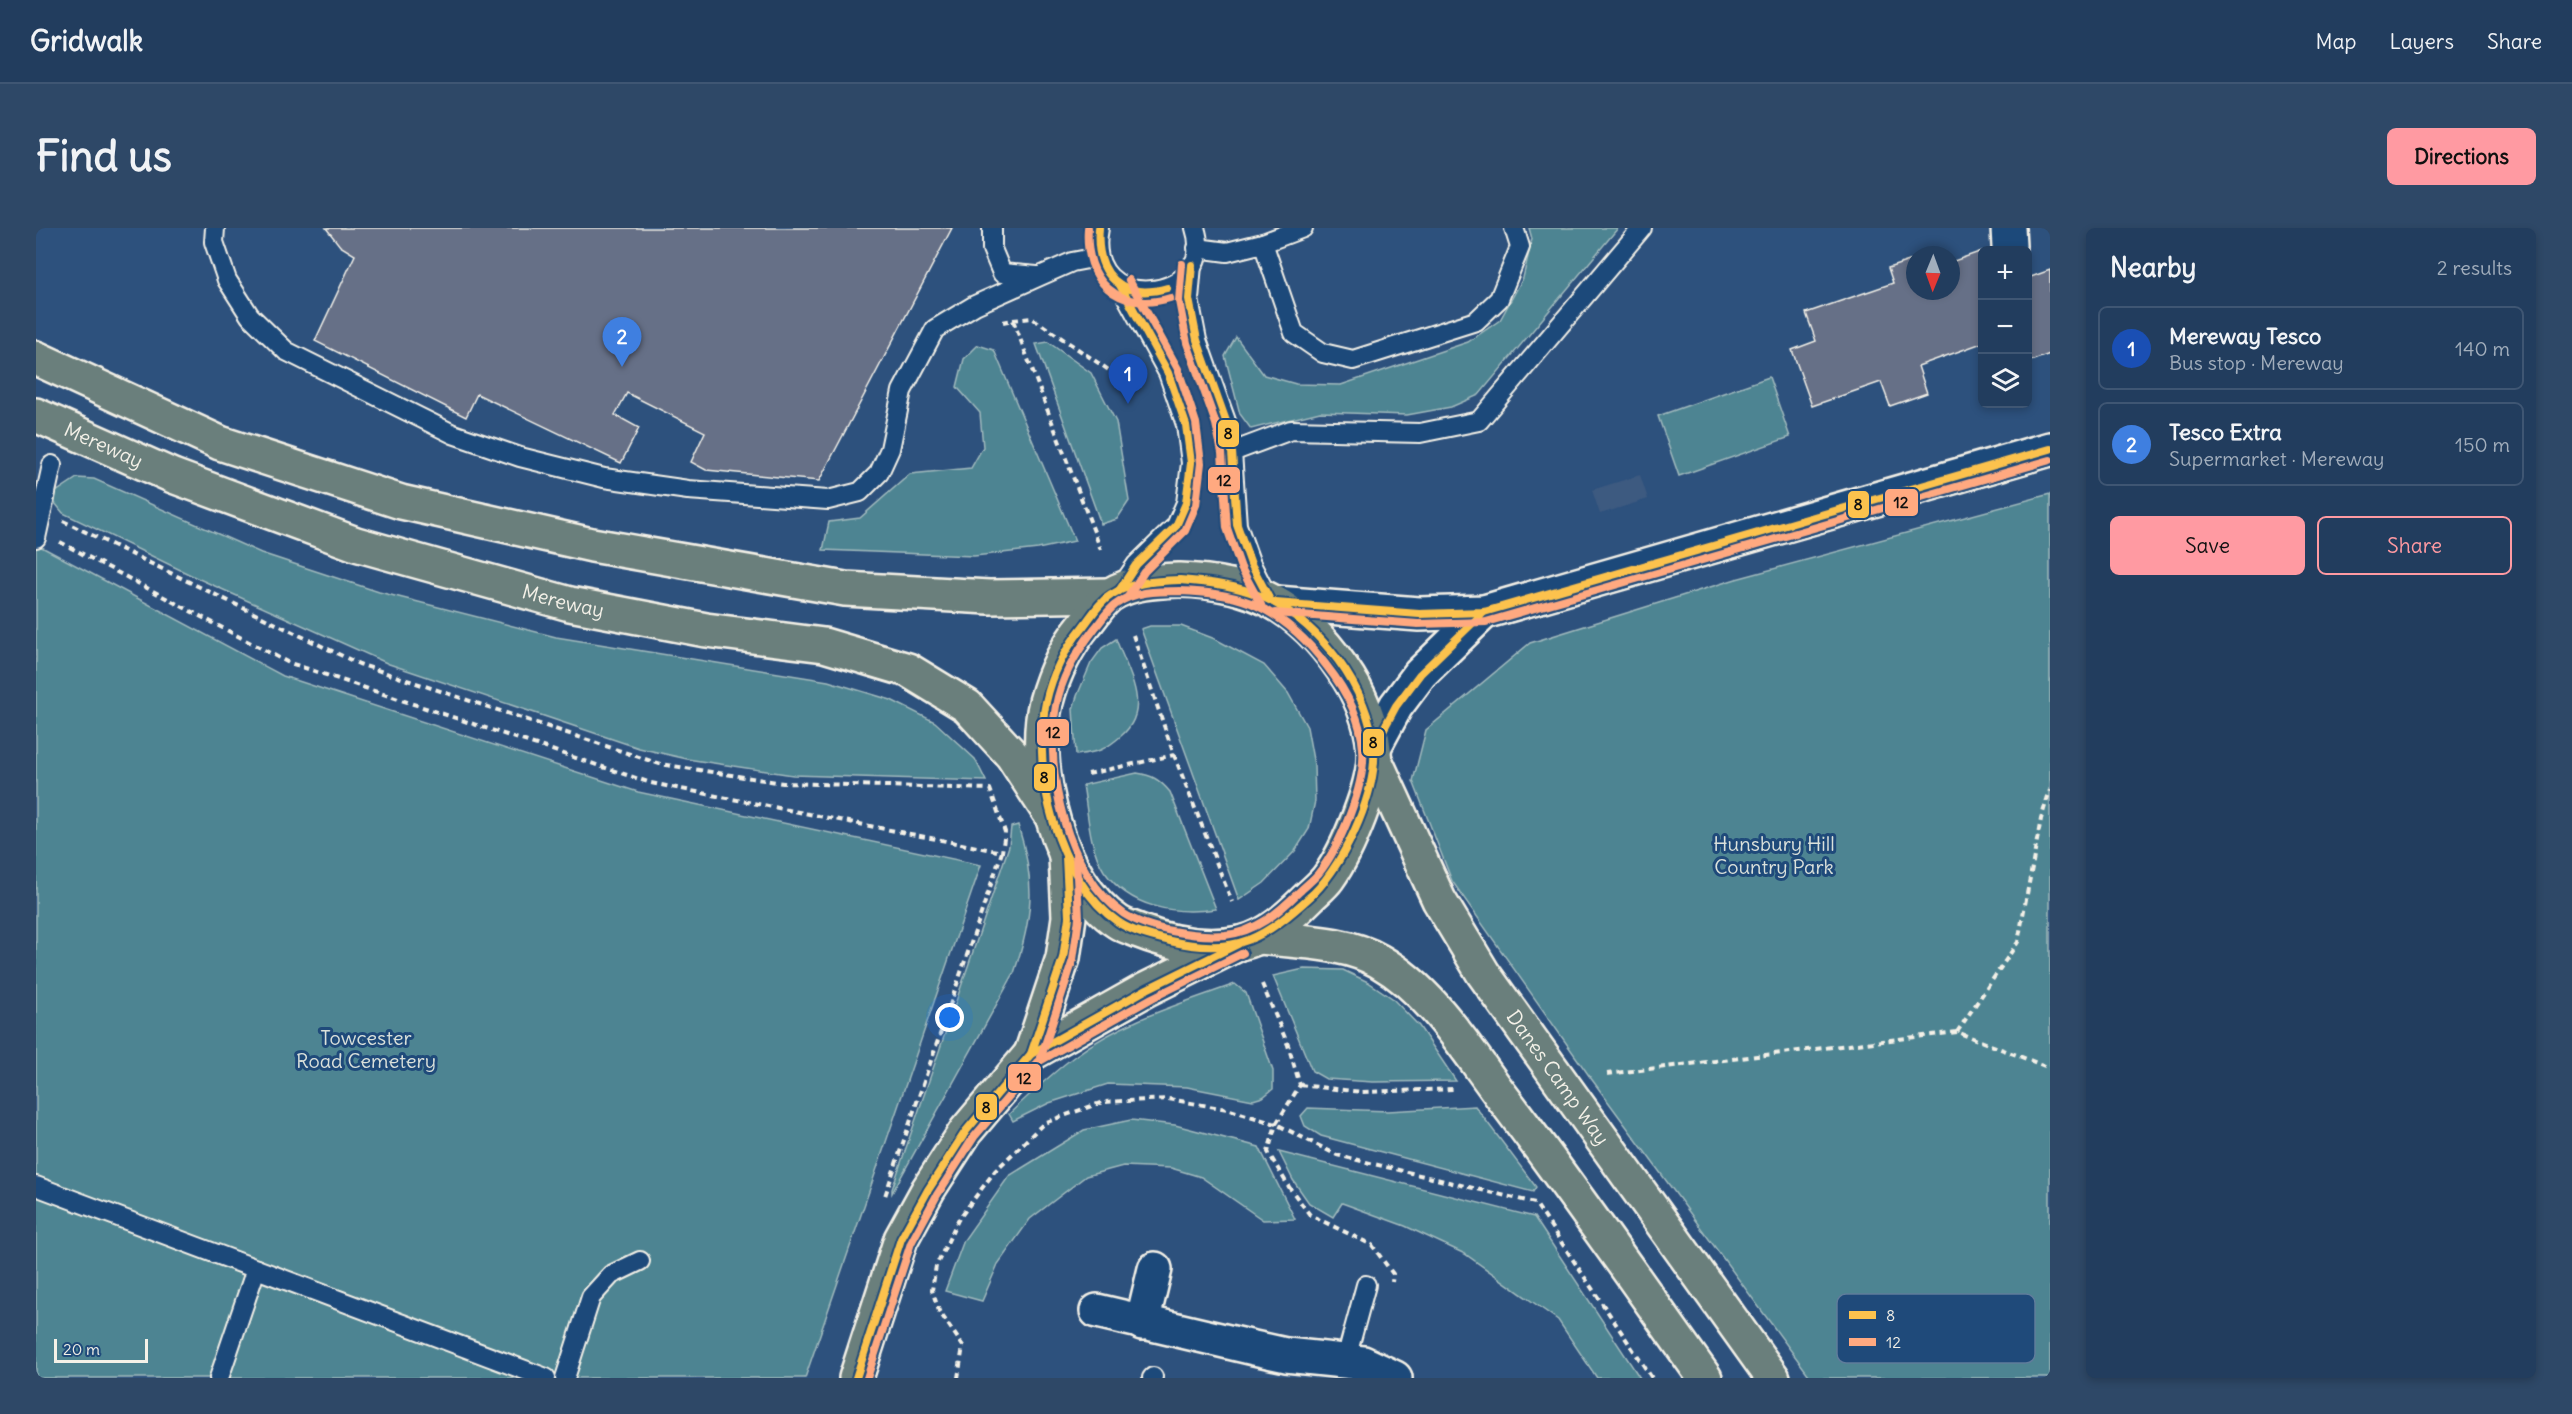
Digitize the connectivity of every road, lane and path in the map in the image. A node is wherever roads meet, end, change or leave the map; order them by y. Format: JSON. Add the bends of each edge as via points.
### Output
{"nodes":[{"id":1,"x":215,"y":228,"type":"edge"},
{"id":2,"x":992,"y":228,"type":"edge"},
{"id":3,"x":1098,"y":228,"type":"edge"},
{"id":4,"x":1195,"y":228,"type":"edge"},
{"id":5,"x":1303,"y":228,"type":"edge"},
{"id":6,"x":1514,"y":228,"type":"edge"},
{"id":7,"x":1642,"y":228,"type":"edge"},
{"id":8,"x":1263,"y":243,"type":"junction"},
{"id":9,"x":1194,"y":256,"type":"junction"},
{"id":10,"x":1098,"y":257,"type":"junction"},
{"id":11,"x":1040,"y":276,"type":"junction"},
{"id":12,"x":1120,"y":285,"type":"junction"},
{"id":13,"x":975,"y":305,"type":"junction"},
{"id":14,"x":1013,"y":320,"type":"junction"},
{"id":15,"x":36,"y":358,"type":"edge"},
{"id":16,"x":1168,"y":373,"type":"junction"},
{"id":17,"x":36,"y":415,"type":"edge"},
{"id":18,"x":2050,"y":449,"type":"edge"},
{"id":19,"x":1232,"y":452,"type":"junction"},
{"id":20,"x":52,"y":465,"type":"dead end"},
{"id":21,"x":42,"y":511,"type":"junction"},
{"id":22,"x":37,"y":534,"type":"edge"},
{"id":23,"x":1101,"y":550,"type":"dead end"},
{"id":24,"x":1114,"y":593,"type":"junction"},
{"id":25,"x":1273,"y":601,"type":"junction"},
{"id":26,"x":1484,"y":612,"type":"junction"},
{"id":27,"x":1133,"y":635,"type":"dead end"},
{"id":28,"x":1374,"y":752,"type":"junction"},
{"id":29,"x":1174,"y":755,"type":"junction"},
{"id":30,"x":1088,"y":774,"type":"dead end"},
{"id":31,"x":2050,"y":790,"type":"edge"},
{"id":32,"x":1051,"y":815,"type":"junction"},
{"id":33,"x":1002,"y":852,"type":"junction"},
{"id":34,"x":1066,"y":857,"type":"junction"},
{"id":35,"x":1232,"y":902,"type":"dead end"},
{"id":36,"x":1250,"y":940,"type":"junction"},
{"id":37,"x":1262,"y":984,"type":"dead end"},
{"id":38,"x":1957,"y":1032,"type":"junction"},
{"id":39,"x":1031,"y":1054,"type":"junction"},
{"id":40,"x":2050,"y":1068,"type":"edge"},
{"id":41,"x":1607,"y":1074,"type":"dead end"},
{"id":42,"x":1300,"y":1085,"type":"junction"},
{"id":43,"x":1460,"y":1089,"type":"dead end"},
{"id":44,"x":1276,"y":1124,"type":"junction"},
{"id":45,"x":36,"y":1186,"type":"edge"},
{"id":46,"x":884,"y":1199,"type":"dead end"},
{"id":47,"x":640,"y":1261,"type":"dead end"},
{"id":48,"x":256,"y":1269,"type":"junction"},
{"id":49,"x":1155,"y":1269,"type":"dead end"},
{"id":50,"x":1391,"y":1284,"type":"dead end"},
{"id":51,"x":1366,"y":1286,"type":"dead end"},
{"id":52,"x":1097,"y":1311,"type":"dead end"},
{"id":53,"x":1142,"y":1323,"type":"junction"},
{"id":54,"x":1347,"y":1362,"type":"junction"},
{"id":55,"x":219,"y":1378,"type":"edge"},
{"id":56,"x":546,"y":1378,"type":"edge"},
{"id":57,"x":565,"y":1378,"type":"edge"},
{"id":58,"x":856,"y":1378,"type":"edge"},
{"id":59,"x":958,"y":1378,"type":"edge"},
{"id":60,"x":1395,"y":1378,"type":"edge"},
{"id":61,"x":1652,"y":1378,"type":"edge"},
{"id":62,"x":1705,"y":1378,"type":"edge"},
{"id":63,"x":1773,"y":1378,"type":"edge"}],
"edges":[{"from":1,"to":13,"type":"lane","via":[[214,242],[227,280],[250,316],[286,351],[476,442],[604,478],[688,490],[828,500],[860,492],[879,473],[890,449],[902,391],[935,329]]},
{"from":2,"to":11,"type":"lane","via":[[992,249],[1002,273]]},
{"from":3,"to":10,"type":"lane"},
{"from":4,"to":9,"type":"lane"},
{"from":5,"to":8,"type":"lane"},
{"from":6,"to":8,"type":"lane","via":[[1520,247],[1499,298],[1476,321],[1353,360],[1323,353],[1294,333]]},
{"from":7,"to":19,"type":"lane","via":[[1479,421],[1420,433],[1291,430]]},
{"from":8,"to":9,"type":"lane"},
{"from":9,"to":12,"type":"lane","via":[[1184,276],[1160,291],[1132,291]]},
{"from":9,"to":19,"type":"lane","via":[[1189,299],[1197,340],[1226,421]]},
{"from":10,"to":11,"type":"lane","via":[[1072,262]]},
{"from":10,"to":12,"type":"lane"},
{"from":11,"to":13,"type":"lane"},
{"from":12,"to":16,"type":"lane"},
{"from":13,"to":14,"type":"path","via":[[989,324]]},
{"from":14,"to":16,"type":"path","via":[[1032,318],[1122,379]]},
{"from":14,"to":23,"type":"path"},
{"from":15,"to":24,"type":"main road","via":[[220,443],[401,502],[581,543],[845,589],[989,597]]},
{"from":16,"to":24,"type":"lane","via":[[1186,425],[1191,463],[1186,503],[1176,526]]},
{"from":17,"to":32,"type":"main road","name":"Mereway","via":[[173,476],[356,544],[570,604],[706,630],[824,645],[908,670],[967,706],[1012,755]]},
{"from":18,"to":26,"type":"street"},
{"from":19,"to":25,"type":"lane","via":[[1237,525],[1251,564]]},
{"from":20,"to":21,"type":"lane"},
{"from":21,"to":22,"type":"lane"},
{"from":21,"to":33,"type":"path","via":[[359,664],[660,764],[783,783],[990,789],[1005,832]]},
{"from":22,"to":33,"type":"path","via":[[287,662],[651,783]]},
{"from":24,"to":25,"type":"main road","name":"Danes Camp Way","via":[[1149,582],[1207,580]]},
{"from":24,"to":32,"type":"main road","via":[[1068,646],[1046,704],[1044,777]]},
{"from":25,"to":26,"type":"street","via":[[1419,614]]},
{"from":25,"to":28,"type":"main road","name":"Danes Camp Way","via":[[1304,622],[1328,647],[1353,684],[1365,709]]},
{"from":26,"to":28,"type":"street","via":[[1420,674],[1396,706]]},
{"from":27,"to":29,"type":"path"},
{"from":28,"to":36,"type":"main road","via":[[1362,808],[1328,878],[1289,917]]},
{"from":28,"to":63,"type":"main road","name":"Danes Camp Way","via":[[1438,900],[1484,973]]},
{"from":29,"to":30,"type":"path"},
{"from":29,"to":35,"type":"path"},
{"from":31,"to":38,"type":"path","via":[[2018,942]]},
{"from":32,"to":34,"type":"main road"},
{"from":33,"to":46,"type":"path"},
{"from":34,"to":36,"type":"main road","via":[[1088,893],[1118,922],[1167,942],[1194,946]]},
{"from":34,"to":39,"type":"main road","via":[[1069,917],[1063,958]]},
{"from":36,"to":39,"type":"main road","via":[[1147,989]]},
{"from":36,"to":62,"type":"main road","via":[[1340,947],[1377,960],[1403,977],[1458,1037]]},
{"from":37,"to":42,"type":"path"},
{"from":38,"to":40,"type":"path"},
{"from":38,"to":41,"type":"path"},
{"from":39,"to":58,"type":"main road","via":[[966,1131],[901,1239]]},
{"from":42,"to":43,"type":"path","via":[[1362,1092]]},
{"from":42,"to":44,"type":"path"},
{"from":44,"to":50,"type":"path","via":[[1268,1152],[1289,1187],[1310,1215],[1372,1245],[1393,1274]]},
{"from":44,"to":59,"type":"path","via":[[1227,1109],[1168,1099],[1103,1102],[1044,1123],[995,1171],[958,1220],[936,1266],[932,1290],[939,1311],[963,1346]]},
{"from":44,"to":61,"type":"path","via":[[1337,1155],[1535,1203]]},
{"from":45,"to":48,"type":"lane"},
{"from":47,"to":57,"type":"lane","via":[[610,1275],[591,1297]]},
{"from":48,"to":55,"type":"lane"},
{"from":48,"to":56,"type":"lane"},
{"from":49,"to":53,"type":"street"},
{"from":51,"to":54,"type":"lane"},
{"from":52,"to":53,"type":"street"},
{"from":53,"to":54,"type":"street","via":[[1286,1355]]},
{"from":54,"to":60,"type":"street","via":[[1363,1363]]}]}
